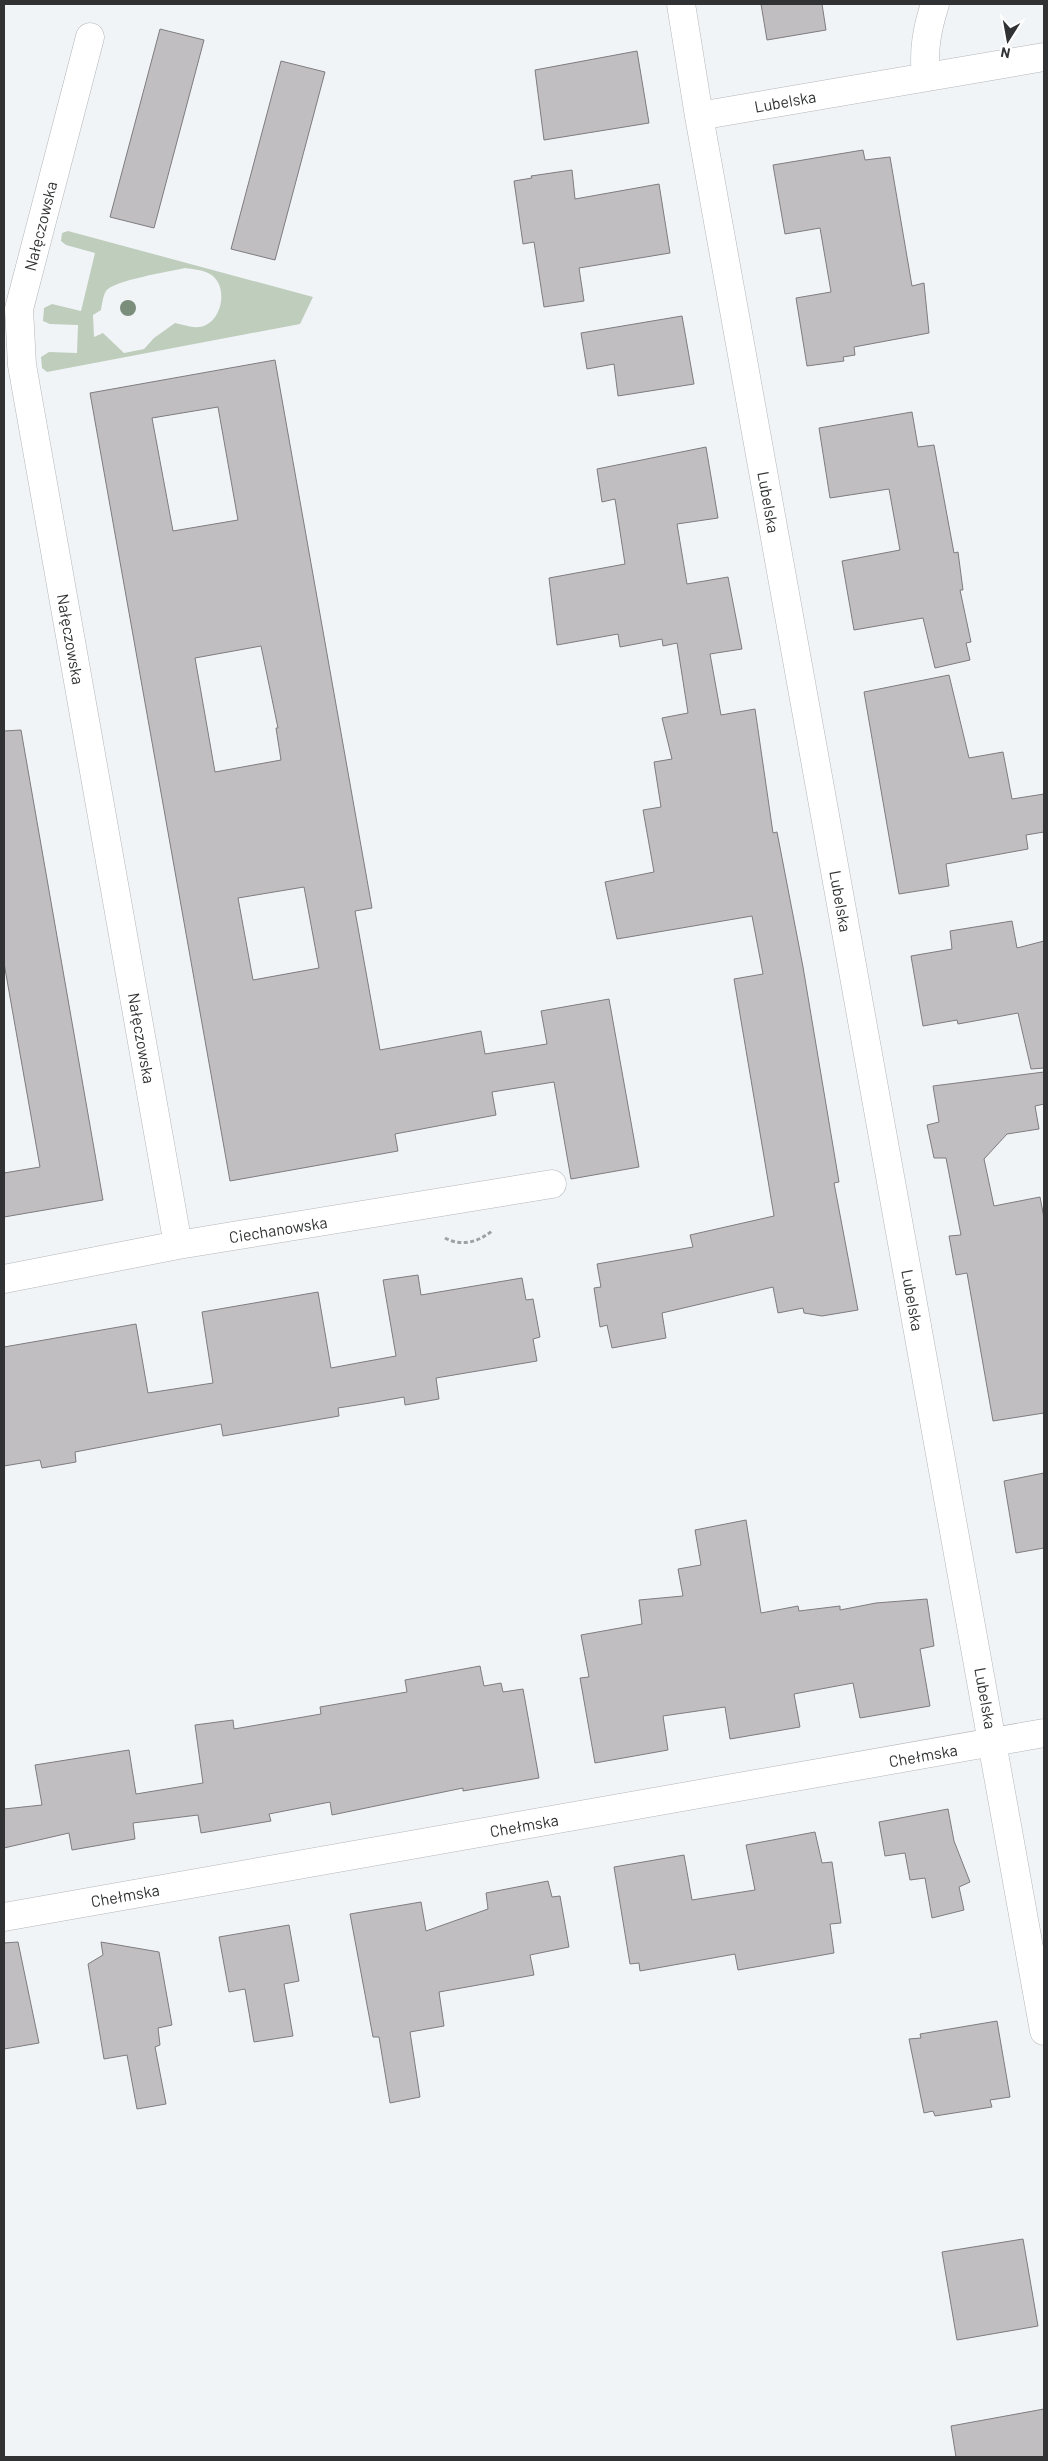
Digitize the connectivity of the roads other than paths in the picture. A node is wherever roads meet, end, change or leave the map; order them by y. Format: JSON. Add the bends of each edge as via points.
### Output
{"nodes":[{"id":1,"x":681,"y":4,"type":"edge"},
{"id":2,"x":935,"y":4,"type":"edge"},
{"id":3,"x":90,"y":37,"type":"dead end"},
{"id":4,"x":1044,"y":57,"type":"edge"},
{"id":5,"x":926,"y":77,"type":"junction"},
{"id":6,"x":699,"y":116,"type":"junction"},
{"id":7,"x":13,"y":366,"type":"edge"},
{"id":8,"x":552,"y":1184,"type":"dead end"},
{"id":9,"x":178,"y":1245,"type":"junction"},
{"id":10,"x":4,"y":1279,"type":"edge"},
{"id":11,"x":1044,"y":1733,"type":"edge"},
{"id":12,"x":994,"y":1742,"type":"junction"},
{"id":13,"x":4,"y":1917,"type":"edge"},
{"id":14,"x":1044,"y":2031,"type":"edge"}],
"edges":[{"from":1,"to":6,"type":"street"},
{"from":2,"to":5,"type":"street","via":[[923,56]]},
{"from":3,"to":7,"type":"street","name":"Nałęczowska","via":[[19,309]]},
{"from":4,"to":5,"type":"street","name":"Lubelska"},
{"from":5,"to":6,"type":"street","name":"Lubelska"},
{"from":6,"to":12,"type":"street","name":"Lubelska"},
{"from":7,"to":9,"type":"street","name":"Nałęczowska"},
{"from":8,"to":9,"type":"street","name":"Ciechanowska"},
{"from":9,"to":10,"type":"street","name":"Ciechanowska"},
{"from":11,"to":12,"type":"street","name":"Chełmska"},
{"from":12,"to":13,"type":"street","name":"Chełmska"},
{"from":12,"to":14,"type":"street","name":"Lubelska"}]}
